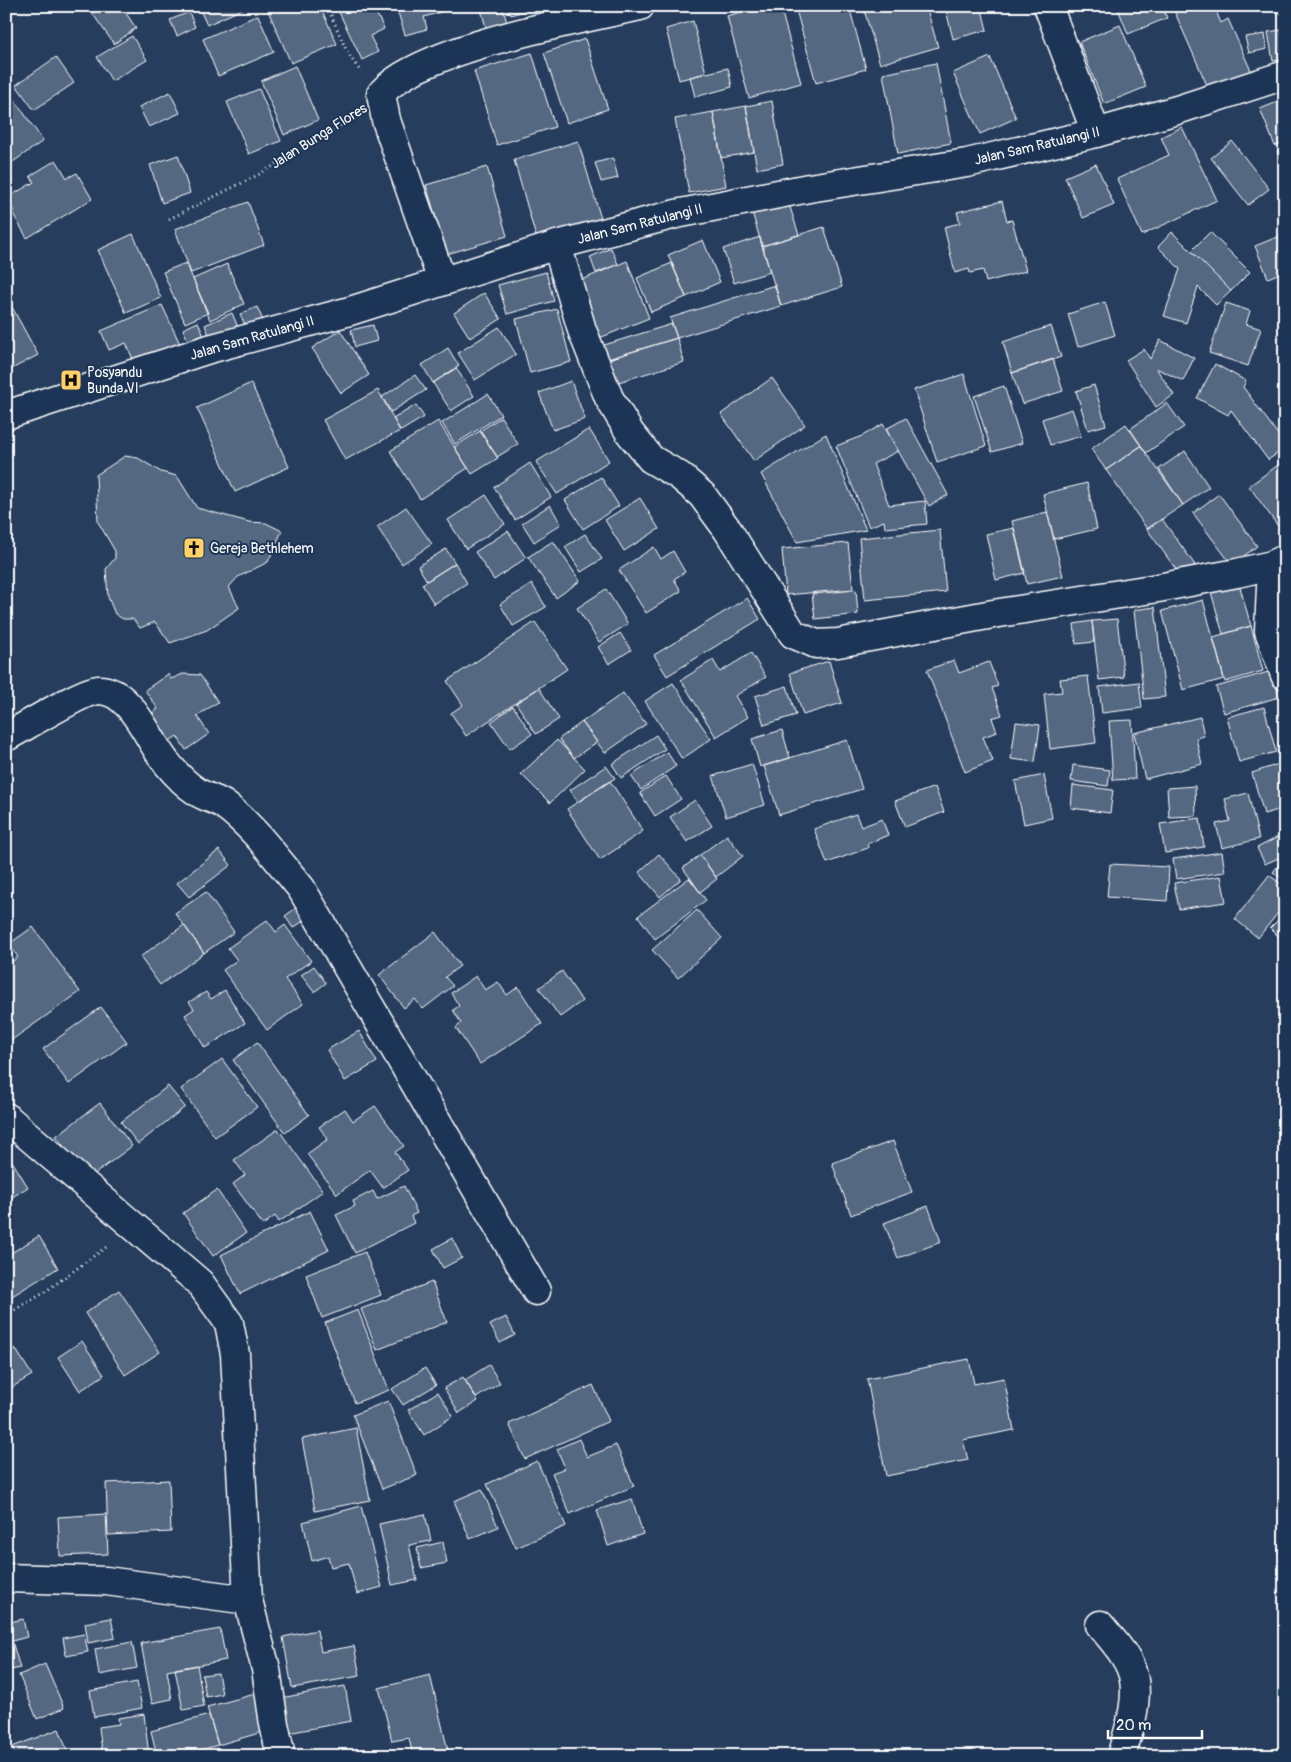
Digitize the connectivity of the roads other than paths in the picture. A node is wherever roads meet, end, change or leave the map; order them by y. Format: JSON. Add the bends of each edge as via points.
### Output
{"nodes":[{"id":1,"x":640,"y":6,"type":"edge"},
{"id":2,"x":1048,"y":6,"type":"edge"},
{"id":3,"x":1285,"y":76,"type":"edge"},
{"id":4,"x":1096,"y":133,"type":"junction"},
{"id":5,"x":558,"y":245,"type":"junction"},
{"id":6,"x":442,"y":281,"type":"junction"},
{"id":7,"x":6,"y":415,"type":"edge"},
{"id":8,"x":1278,"y":562,"type":"edge"},
{"id":9,"x":1285,"y":675,"type":"edge"},
{"id":10,"x":6,"y":737,"type":"edge"},
{"id":11,"x":6,"y":1117,"type":"edge"},
{"id":12,"x":536,"y":1291,"type":"dead end"},
{"id":13,"x":6,"y":1578,"type":"edge"},
{"id":14,"x":248,"y":1600,"type":"junction"},
{"id":15,"x":1100,"y":1625,"type":"dead end"},
{"id":16,"x":281,"y":1756,"type":"edge"},
{"id":17,"x":1121,"y":1756,"type":"edge"}],
"edges":[{"from":1,"to":6,"type":"street","name":"Jalan Bunga Flores","via":[[494,40],[410,70],[388,84],[381,94],[386,120]]},
{"from":2,"to":4,"type":"street"},
{"from":3,"to":4,"type":"street","name":"Jalan Sam Ratulangi II"},
{"from":4,"to":5,"type":"street","name":"Jalan Sam Ratulangi II","via":[[967,163],[809,188],[676,214]]},
{"from":5,"to":6,"type":"street","name":"Jalan Sam Ratulangi II"},
{"from":5,"to":8,"type":"street","via":[[582,330],[609,398],[630,433],[651,459],[680,476],[702,495],[793,634],[816,644],[838,643],[1158,588]]},
{"from":6,"to":7,"type":"street","name":"Jalan Sam Ratulangi II","via":[[350,311],[209,349]]},
{"from":8,"to":9,"type":"street","via":[[1269,631]]},
{"from":10,"to":12,"type":"street","via":[[97,690],[114,694],[132,708],[175,772],[195,791],[223,804],[253,831],[301,888]]},
{"from":11,"to":14,"type":"street","via":[[200,1283],[229,1323],[236,1373]]},
{"from":13,"to":14,"type":"street","via":[[106,1581]]},
{"from":14,"to":16,"type":"street","via":[[266,1668]]},
{"from":15,"to":17,"type":"street","via":[[1123,1653],[1134,1680],[1132,1721]]}]}
